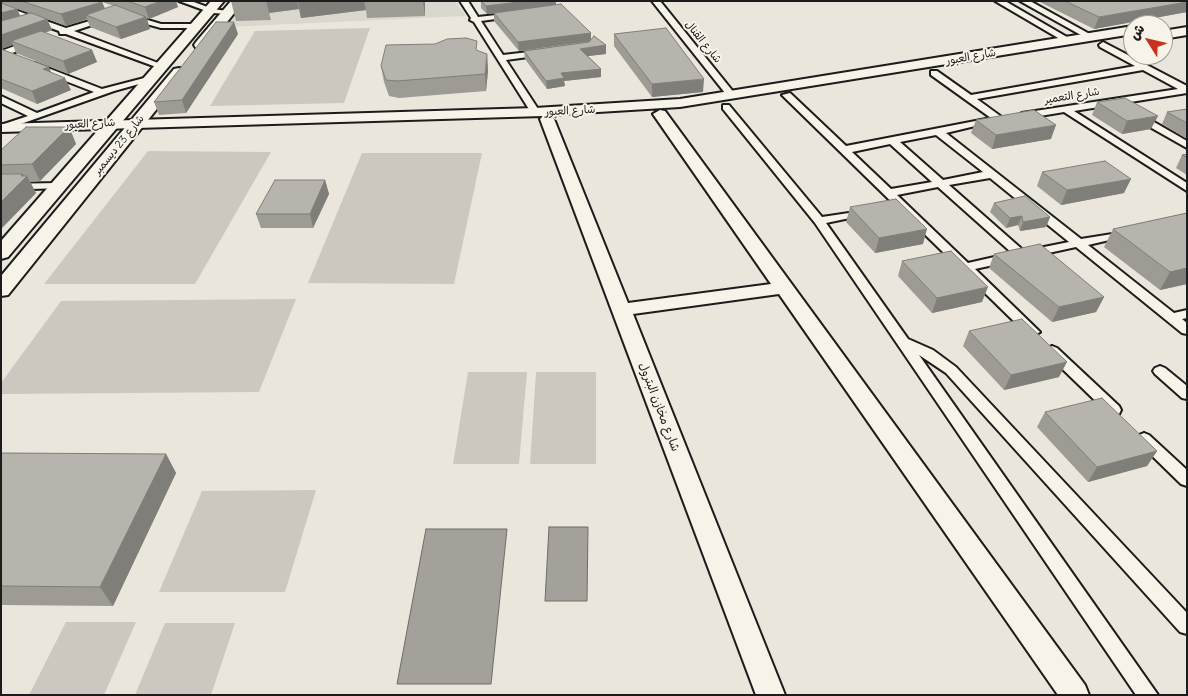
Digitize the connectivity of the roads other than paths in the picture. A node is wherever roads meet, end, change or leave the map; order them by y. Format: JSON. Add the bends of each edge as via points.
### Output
{"nodes":[{"id":1,"x":20,"y":1,"type":"edge"},
{"id":2,"x":183,"y":1,"type":"edge"},
{"id":3,"x":464,"y":1,"type":"edge"},
{"id":4,"x":656,"y":1,"type":"edge"},
{"id":5,"x":999,"y":1,"type":"edge"},
{"id":6,"x":1024,"y":1,"type":"edge"},
{"id":7,"x":224,"y":6,"type":"edge"},
{"id":8,"x":2,"y":7,"type":"edge"},
{"id":9,"x":522,"y":13,"type":"edge"},
{"id":10,"x":35,"y":20,"type":"junction"},
{"id":11,"x":474,"y":20,"type":"junction"},
{"id":12,"x":1187,"y":21,"type":"edge"},
{"id":13,"x":1173,"y":23,"type":"edge"},
{"id":14,"x":18,"y":26,"type":"edge"},
{"id":15,"x":197,"y":26,"type":"junction"},
{"id":16,"x":65,"y":31,"type":"junction"},
{"id":17,"x":1187,"y":31,"type":"edge"},
{"id":18,"x":1123,"y":32,"type":"edge"},
{"id":19,"x":1173,"y":33,"type":"edge"},
{"id":20,"x":56,"y":34,"type":"edge"},
{"id":21,"x":1091,"y":37,"type":"junction"},
{"id":22,"x":1068,"y":40,"type":"junction"},
{"id":23,"x":39,"y":41,"type":"edge"},
{"id":24,"x":1123,"y":42,"type":"edge"},
{"id":25,"x":1103,"y":45,"type":"junction"},
{"id":26,"x":553,"y":50,"type":"edge"},
{"id":27,"x":2,"y":53,"type":"edge"},
{"id":28,"x":499,"y":58,"type":"junction"},
{"id":29,"x":1144,"y":67,"type":"junction"},
{"id":30,"x":941,"y":68,"type":"junction"},
{"id":31,"x":157,"y":72,"type":"junction"},
{"id":32,"x":907,"y":72,"type":"junction"},
{"id":33,"x":1186,"y":90,"type":"edge"},
{"id":34,"x":102,"y":92,"type":"junction"},
{"id":35,"x":787,"y":95,"type":"junction"},
{"id":36,"x":969,"y":98,"type":"junction"},
{"id":37,"x":1,"y":99,"type":"edge"},
{"id":38,"x":729,"y":101,"type":"junction"},
{"id":39,"x":1115,"y":102,"type":"junction"},
{"id":40,"x":1067,"y":110,"type":"junction"},
{"id":41,"x":660,"y":114,"type":"junction"},
{"id":42,"x":541,"y":115,"type":"junction"},
{"id":43,"x":36,"y":116,"type":"junction"},
{"id":44,"x":1000,"y":120,"type":"junction"},
{"id":45,"x":132,"y":128,"type":"junction"},
{"id":46,"x":109,"y":129,"type":"junction"},
{"id":47,"x":2,"y":132,"type":"edge"},
{"id":48,"x":939,"y":132,"type":"junction"},
{"id":49,"x":893,"y":141,"type":"junction"},
{"id":50,"x":1187,"y":145,"type":"edge"},
{"id":51,"x":844,"y":150,"type":"junction"},
{"id":52,"x":992,"y":174,"type":"junction"},
{"id":53,"x":940,"y":184,"type":"junction"},
{"id":54,"x":60,"y":186,"type":"junction"},
{"id":55,"x":1,"y":187,"type":"edge"},
{"id":56,"x":1187,"y":188,"type":"edge"},
{"id":57,"x":889,"y":193,"type":"junction"},
{"id":58,"x":900,"y":204,"type":"junction"},
{"id":59,"x":819,"y":221,"type":"junction"},
{"id":60,"x":1138,"y":231,"type":"edge"},
{"id":61,"x":1080,"y":243,"type":"junction"},
{"id":62,"x":1,"y":253,"type":"edge"},
{"id":63,"x":1021,"y":255,"type":"junction"},
{"id":64,"x":965,"y":267,"type":"junction"},
{"id":65,"x":784,"y":288,"type":"junction"},
{"id":66,"x":1,"y":290,"type":"edge"},
{"id":67,"x":621,"y":310,"type":"junction"},
{"id":68,"x":1187,"y":314,"type":"edge"},
{"id":69,"x":1172,"y":318,"type":"junction"},
{"id":70,"x":1187,"y":330,"type":"edge"},
{"id":71,"x":905,"y":343,"type":"junction"},
{"id":72,"x":1160,"y":371,"type":"dead end"},
{"id":73,"x":1187,"y":394,"type":"edge"},
{"id":74,"x":1122,"y":418,"type":"edge"},
{"id":75,"x":1137,"y":432,"type":"edge"},
{"id":76,"x":1187,"y":480,"type":"edge"},
{"id":77,"x":1187,"y":626,"type":"edge"},
{"id":78,"x":771,"y":695,"type":"edge"},
{"id":79,"x":1075,"y":695,"type":"edge"},
{"id":80,"x":1148,"y":695,"type":"edge"}],
"edges":[{"from":1,"to":8,"type":"street"},
{"from":2,"to":7,"type":"street"},
{"from":3,"to":11,"type":"street"},
{"from":4,"to":38,"type":"street","name":"شارع القنال"},
{"from":5,"to":22,"type":"street"},
{"from":6,"to":21,"type":"street"},
{"from":7,"to":15,"type":"main road","name":"شارع 23 ديسمبر"},
{"from":7,"to":45,"type":"main road","name":"شارع 23 ديسمبر"},
{"from":8,"to":10,"type":"street"},
{"from":9,"to":11,"type":"street"},
{"from":10,"to":14,"type":"street"},
{"from":10,"to":16,"type":"street"},
{"from":11,"to":28,"type":"street"},
{"from":12,"to":13,"type":"street"},
{"from":15,"to":16,"type":"street","via":[[161,26],[114,11]]},
{"from":15,"to":31,"type":"main road","name":"شارع 23 ديسمبر"},
{"from":16,"to":20,"type":"street"},
{"from":16,"to":31,"type":"street"},
{"from":17,"to":19,"type":"street"},
{"from":18,"to":21,"type":"street","name":"شارع العبور"},
{"from":21,"to":22,"type":"street","name":"شارع العبور"},
{"from":22,"to":30,"type":"street","name":"شارع العبور"},
{"from":23,"to":27,"type":"street"},
{"from":24,"to":25,"type":"street","name":"شارع العبور"},
{"from":25,"to":29,"type":"street"},
{"from":25,"to":30,"type":"street","name":"شارع العبور"},
{"from":26,"to":28,"type":"street"},
{"from":27,"to":34,"type":"street"},
{"from":28,"to":42,"type":"street"},
{"from":29,"to":33,"type":"street"},
{"from":29,"to":36,"type":"street"},
{"from":30,"to":32,"type":"street","name":"شارع العبور"},
{"from":30,"to":36,"type":"street"},
{"from":31,"to":34,"type":"street"},
{"from":31,"to":46,"type":"main road","name":"شارع 23 ديسمبر"},
{"from":32,"to":35,"type":"street","name":"شارع العبور"},
{"from":32,"to":38,"type":"street","name":"شارع العبور"},
{"from":33,"to":39,"type":"street","name":"شارع التعمير"},
{"from":34,"to":43,"type":"street"},
{"from":35,"to":38,"type":"street","name":"شارع العبور"},
{"from":35,"to":51,"type":"street"},
{"from":36,"to":44,"type":"street"},
{"from":37,"to":43,"type":"street"},
{"from":38,"to":41,"type":"street","name":"شارع العبور"},
{"from":38,"to":42,"type":"street","name":"شارع العبور"},
{"from":38,"to":59,"type":"street","name":"شارع القنال"},
{"from":39,"to":40,"type":"street","name":"شارع التعمير"},
{"from":39,"to":50,"type":"street"},
{"from":40,"to":44,"type":"street","name":"شارع التعمير"},
{"from":40,"to":56,"type":"street"},
{"from":41,"to":42,"type":"street","name":"شارع العبور"},
{"from":41,"to":65,"type":"street"},
{"from":42,"to":45,"type":"street","name":"شارع العبور"},
{"from":42,"to":67,"type":"street","name":"شارع مخازن البترول"},
{"from":43,"to":47,"type":"street"},
{"from":44,"to":48,"type":"street","name":"شارع التعمير"},
{"from":45,"to":46,"type":"street","name":"شارع العبور"},
{"from":45,"to":66,"type":"main road","name":"شارع 23 ديسمبر"},
{"from":46,"to":47,"type":"street","name":"شارع العبور"},
{"from":46,"to":54,"type":"main road","name":"شارع 23 ديسمبر"},
{"from":48,"to":49,"type":"street","name":"شارع التعمير"},
{"from":48,"to":52,"type":"street"},
{"from":49,"to":51,"type":"street","name":"شارع التعمير"},
{"from":49,"to":53,"type":"street"},
{"from":51,"to":57,"type":"street"},
{"from":52,"to":53,"type":"street"},
{"from":52,"to":61,"type":"street"},
{"from":53,"to":57,"type":"street"},
{"from":53,"to":63,"type":"street"},
{"from":54,"to":55,"type":"street"},
{"from":54,"to":62,"type":"main road","name":"شارع 23 ديسمبر"},
{"from":57,"to":58,"type":"street"},
{"from":58,"to":59,"type":"street"},
{"from":58,"to":64,"type":"street"},
{"from":59,"to":71,"type":"street","name":"شارع القنال"},
{"from":60,"to":61,"type":"street"},
{"from":61,"to":63,"type":"street"},
{"from":61,"to":69,"type":"street"},
{"from":63,"to":64,"type":"street"},
{"from":64,"to":74,"type":"street"},
{"from":65,"to":67,"type":"street"},
{"from":65,"to":79,"type":"street"},
{"from":67,"to":78,"type":"street","name":"شارع مخازن البترول"},
{"from":68,"to":69,"type":"street"},
{"from":69,"to":70,"type":"street"},
{"from":71,"to":77,"type":"street","via":[[928,353],[951,370]]},
{"from":71,"to":80,"type":"street","name":"شارع القنال"},
{"from":72,"to":73,"type":"street"},
{"from":75,"to":76,"type":"street"}]}
